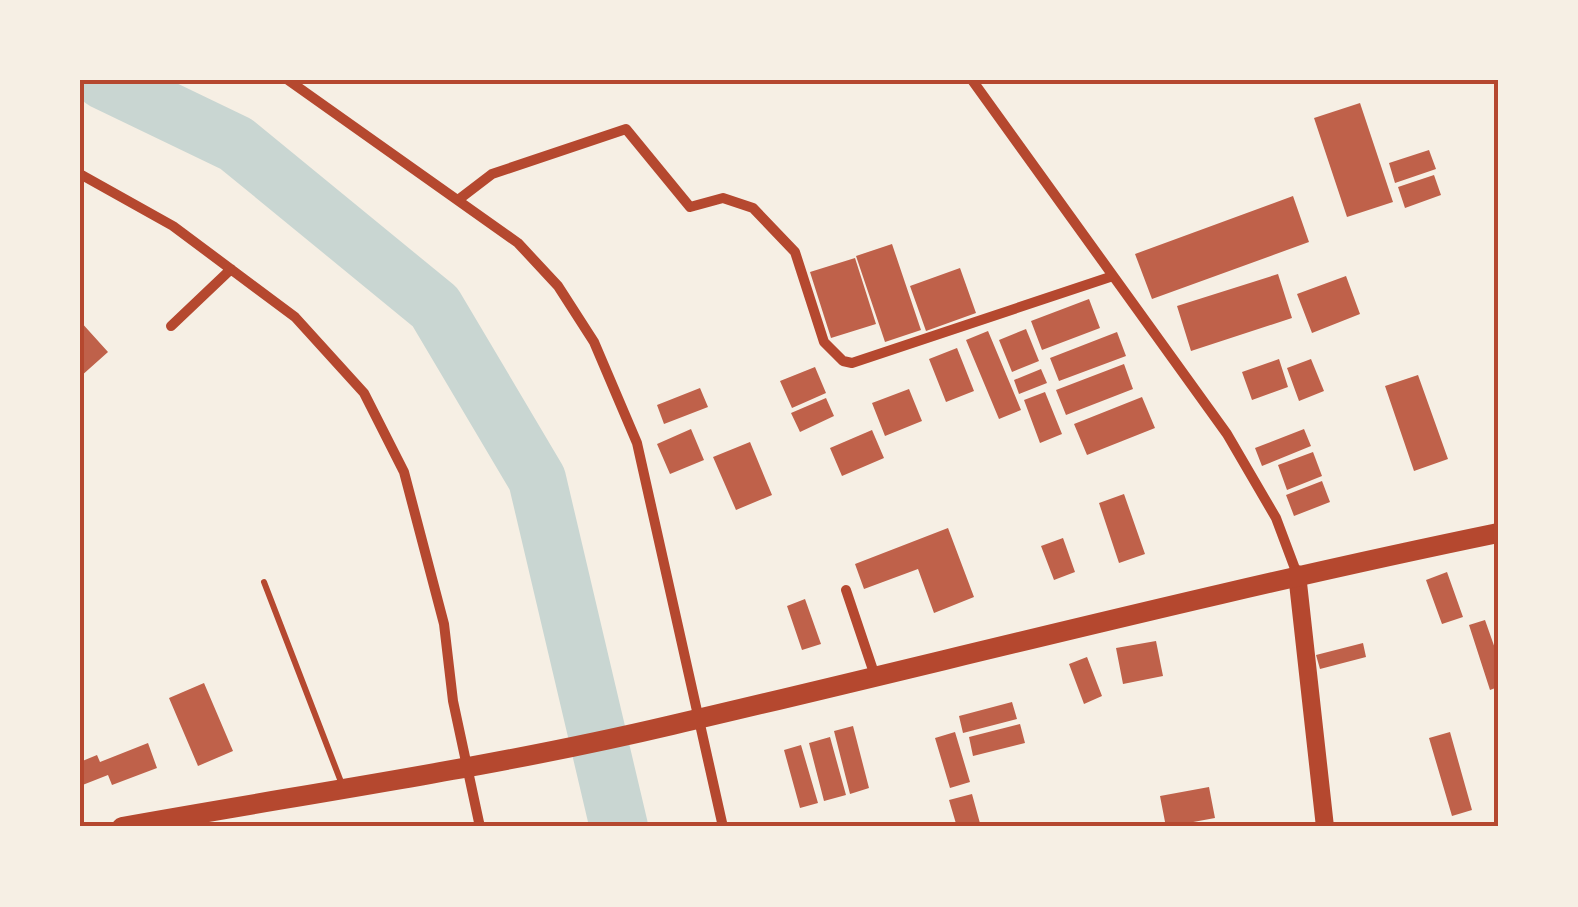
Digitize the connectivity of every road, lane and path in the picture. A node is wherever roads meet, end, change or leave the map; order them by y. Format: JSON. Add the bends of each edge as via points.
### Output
{"nodes":[{"id":1,"x":288,"y":80,"type":"edge"},
{"id":2,"x":972,"y":80,"type":"edge"},
{"id":3,"x":80,"y":174,"type":"edge"},
{"id":4,"x":458,"y":200,"type":"junction"},
{"id":5,"x":231,"y":269,"type":"junction"},
{"id":6,"x":1113,"y":276,"type":"junction"},
{"id":7,"x":170,"y":326,"type":"dead end"},
{"id":8,"x":1498,"y":533,"type":"edge"},
{"id":9,"x":1298,"y":574,"type":"junction"},
{"id":10,"x":264,"y":582,"type":"dead end"},
{"id":11,"x":846,"y":590,"type":"dead end"},
{"id":12,"x":876,"y":677,"type":"junction"},
{"id":13,"x":698,"y":719,"type":"junction"},
{"id":14,"x":473,"y":768,"type":"junction"},
{"id":15,"x":344,"y":788,"type":"junction"},
{"id":16,"x":122,"y":827,"type":"edge"},
{"id":17,"x":480,"y":827,"type":"edge"},
{"id":18,"x":723,"y":827,"type":"edge"},
{"id":19,"x":1324,"y":827,"type":"edge"}],
"edges":[{"from":1,"to":4,"type":"street"},
{"from":2,"to":6,"type":"street"},
{"from":3,"to":5,"type":"street","via":[[173,226]]},
{"from":4,"to":6,"type":"street","via":[[492,174],[626,129],[690,207],[723,198],[754,208],[795,252],[824,342],[852,363]]},
{"from":4,"to":13,"type":"street","via":[[518,243],[558,286],[594,342],[637,443]]},
{"from":5,"to":7,"type":"street"},
{"from":5,"to":14,"type":"street","via":[[295,318],[364,393],[404,472]]},
{"from":6,"to":9,"type":"street","via":[[1227,434],[1276,518]]},
{"from":8,"to":9,"type":"main road"},
{"from":9,"to":12,"type":"main road"},
{"from":9,"to":19,"type":"street"},
{"from":10,"to":15,"type":"lane"},
{"from":11,"to":12,"type":"street"},
{"from":12,"to":13,"type":"main road"},
{"from":13,"to":14,"type":"main road"},
{"from":13,"to":18,"type":"street"},
{"from":14,"to":15,"type":"main road"},
{"from":14,"to":17,"type":"street"},
{"from":15,"to":16,"type":"main road"}]}
